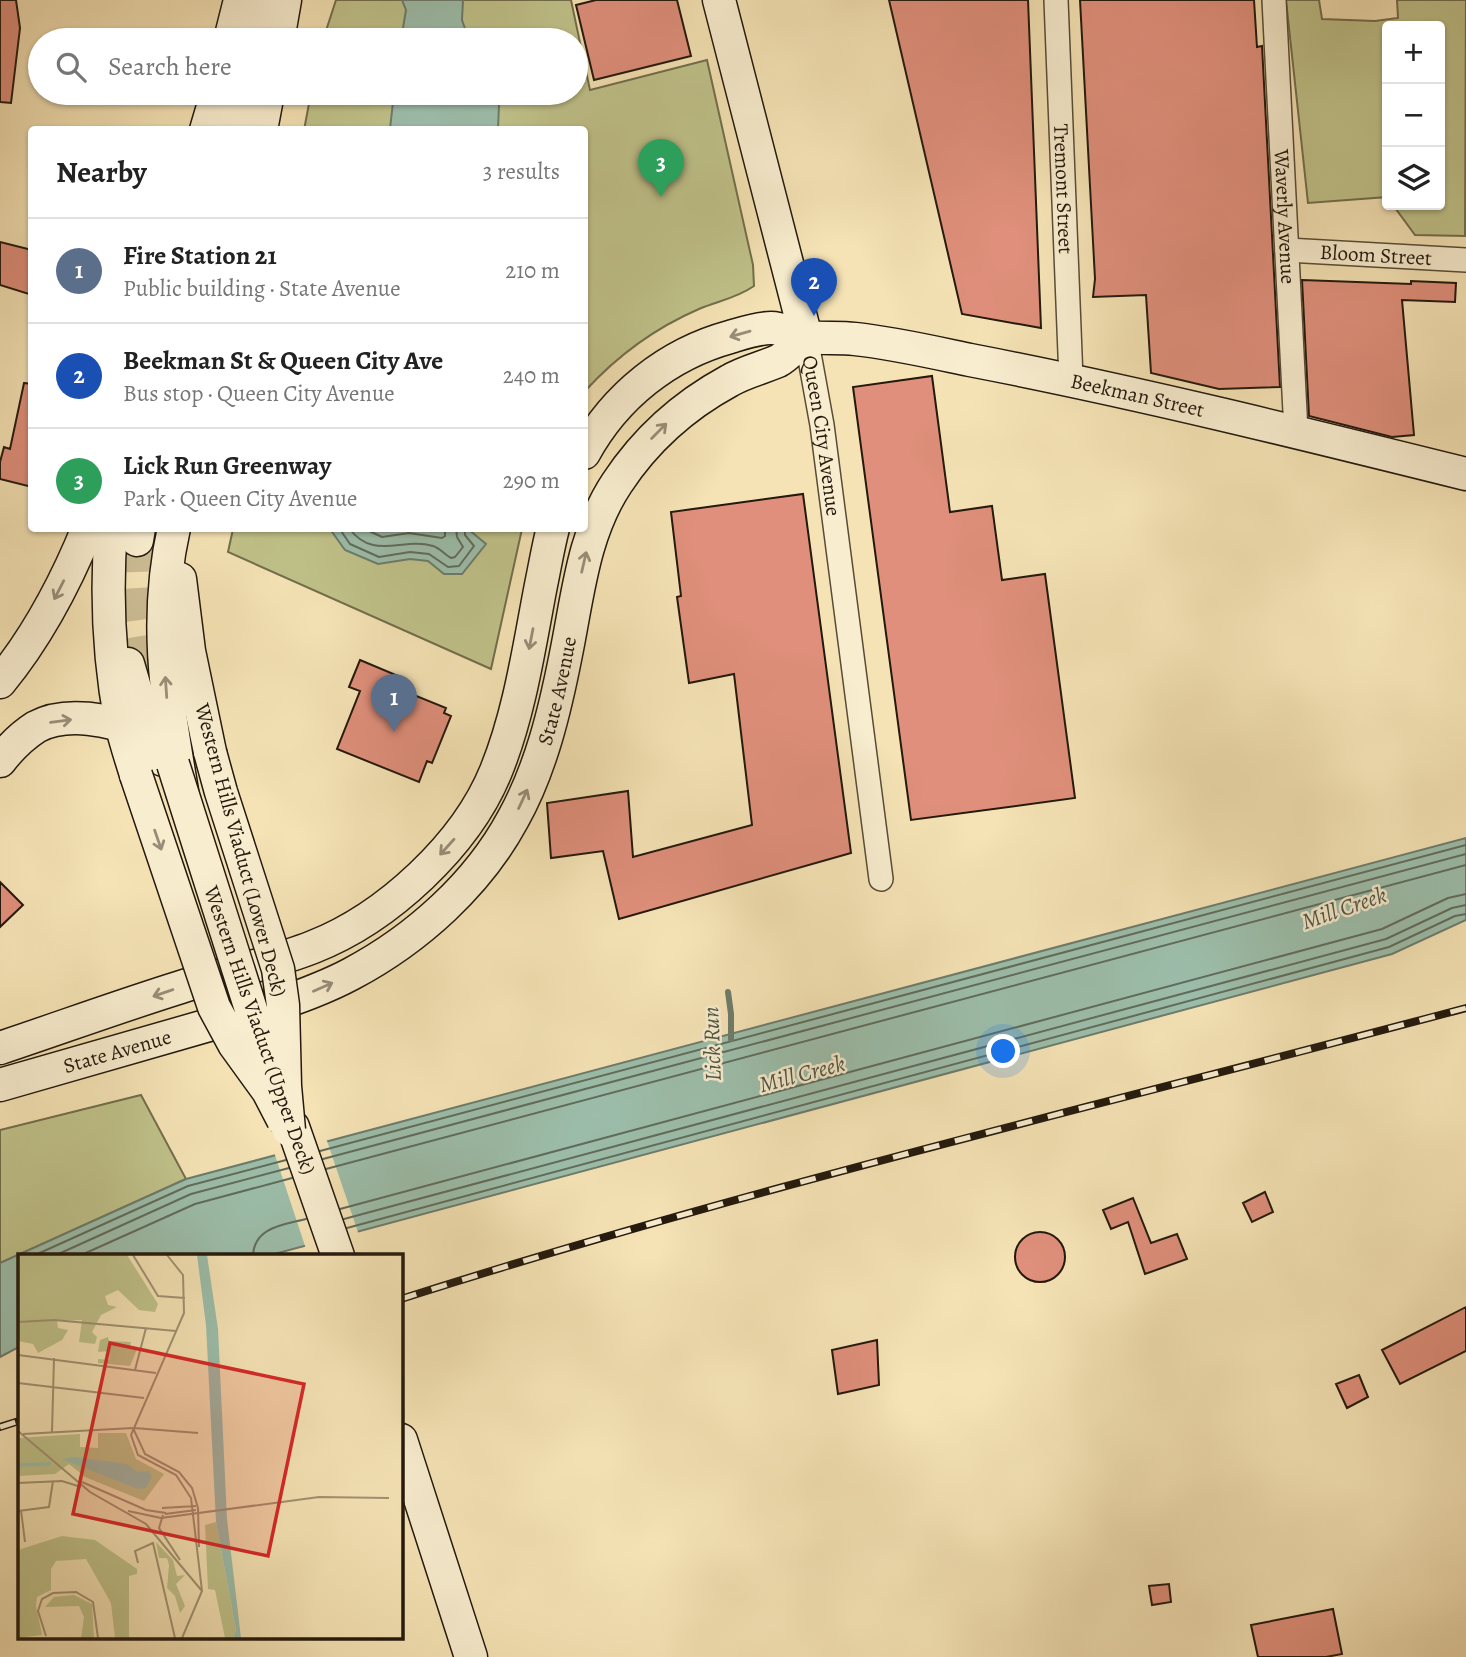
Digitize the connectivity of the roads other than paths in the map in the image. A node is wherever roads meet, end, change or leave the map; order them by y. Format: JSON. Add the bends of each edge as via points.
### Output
{"nodes":[{"id":1,"x":240,"y":0,"type":"edge"},
{"id":2,"x":273,"y":0,"type":"edge"},
{"id":3,"x":285,"y":0,"type":"edge"},
{"id":4,"x":719,"y":0,"type":"edge"},
{"id":5,"x":1056,"y":0,"type":"edge"},
{"id":6,"x":1274,"y":0,"type":"edge"},
{"id":7,"x":249,"y":28,"type":"edge"},
{"id":8,"x":258,"y":28,"type":"edge"},
{"id":9,"x":261,"y":28,"type":"edge"},
{"id":10,"x":217,"y":105,"type":"edge"},
{"id":11,"x":225,"y":105,"type":"edge"},
{"id":12,"x":266,"y":105,"type":"edge"},
{"id":13,"x":208,"y":126,"type":"edge"},
{"id":14,"x":229,"y":126,"type":"edge"},
{"id":15,"x":262,"y":126,"type":"edge"},
{"id":16,"x":1287,"y":250,"type":"junction"},
{"id":17,"x":1466,"y":260,"type":"edge"},
{"id":18,"x":806,"y":337,"type":"junction"},
{"id":19,"x":1071,"y":379,"type":"junction"},
{"id":20,"x":1296,"y":432,"type":"junction"},
{"id":21,"x":588,"y":446,"type":"edge"},
{"id":22,"x":1466,"y":474,"type":"edge"},
{"id":23,"x":86,"y":532,"type":"edge"},
{"id":24,"x":129,"y":532,"type":"edge"},
{"id":25,"x":553,"y":532,"type":"edge"},
{"id":26,"x":175,"y":538,"type":"edge"},
{"id":27,"x":109,"y":580,"type":"junction"},
{"id":28,"x":0,"y":682,"type":"edge"},
{"id":29,"x":122,"y":724,"type":"junction"},
{"id":30,"x":164,"y":753,"type":"junction"},
{"id":31,"x":5,"y":755,"type":"edge"},
{"id":32,"x":184,"y":803,"type":"junction"},
{"id":33,"x":881,"y":880,"type":"dead end"},
{"id":34,"x":0,"y":1048,"type":"edge"},
{"id":35,"x":0,"y":1085,"type":"edge"},
{"id":36,"x":289,"y":1130,"type":"junction"},
{"id":37,"x":334,"y":1254,"type":"edge"},
{"id":38,"x":334,"y":1254,"type":"edge"},
{"id":39,"x":402,"y":1443,"type":"edge"},
{"id":40,"x":402,"y":1453,"type":"edge"},
{"id":41,"x":469,"y":1657,"type":"edge"}],
"edges":[{"from":1,"to":7,"type":"main road"},
{"from":2,"to":8,"type":"main road"},
{"from":3,"to":9,"type":"main road"},
{"from":4,"to":18,"type":"main road","name":"Queen City Avenue"},
{"from":5,"to":19,"type":"street","name":"Tremont Street"},
{"from":6,"to":16,"type":"street","name":"Waverly Avenue"},
{"from":10,"to":13,"type":"main road"},
{"from":11,"to":14,"type":"main road"},
{"from":12,"to":15,"type":"main road"},
{"from":16,"to":17,"type":"street","name":"Bloom Street"},
{"from":16,"to":20,"type":"street","name":"Waverly Avenue"},
{"from":18,"to":19,"type":"main road","name":"Beekman Street","via":[[874,342]]},
{"from":18,"to":21,"type":"main road","one_way":true,"via":[[773,328],[690,351],[635,389],[601,425]]},
{"from":18,"to":33,"type":"street","name":"Queen City Avenue","via":[[821,417]]},
{"from":35,"to":18,"type":"main road","name":"State Avenue","one_way":true,"via":[[311,992],[388,952],[425,924],[495,849],[528,789],[552,716],[592,532],[617,484],[648,443],[684,410],[732,379],[780,359]]},
{"from":19,"to":20,"type":"main road","name":"Beekman Street"},
{"from":20,"to":22,"type":"main road","name":"Beekman Street"},
{"from":23,"to":28,"type":"main road","one_way":true,"via":[[47,612]]},
{"from":24,"to":27,"type":"main road"},
{"from":25,"to":34,"type":"main road","name":"State Avenue","one_way":true,"via":[[521,689],[496,772],[458,836],[416,879],[375,913],[314,947]]},
{"from":32,"to":26,"type":"main road","name":"Western Hills Viaduct (Upper Deck)","one_way":true,"bridge":true,"via":[[168,711],[163,633],[164,586]]},
{"from":26,"to":36,"type":"main road","name":"Western Hills Viaduct (Lower Deck)","bridge":true,"via":[[189,651],[210,752],[278,969]]},
{"from":27,"to":29,"type":"main road","name":"Western Hills Viaduct (Lower Deck)","via":[[112,657]]},
{"from":27,"to":30,"type":"main road","name":"Western Hills Viaduct (Upper Deck)","via":[[138,698]]},
{"from":29,"to":30,"type":"main road"},
{"from":31,"to":29,"type":"main road","one_way":true,"via":[[39,726],[60,720]]},
{"from":29,"to":36,"type":"main road","name":"Western Hills Viaduct (Lower Deck)","one_way":true,"bridge":true,"via":[[214,1007]]},
{"from":30,"to":32,"type":"main road","name":"Western Hills Viaduct (Upper Deck)","bridge":true},
{"from":30,"to":36,"type":"main road","bridge":true},
{"from":32,"to":37,"type":"main road","name":"Western Hills Viaduct (Upper Deck)","bridge":true},
{"from":36,"to":38,"type":"main road","name":"Western Hills Viaduct (Lower Deck)"},
{"from":39,"to":41,"type":"main road"},
{"from":40,"to":41,"type":"main road"}]}
